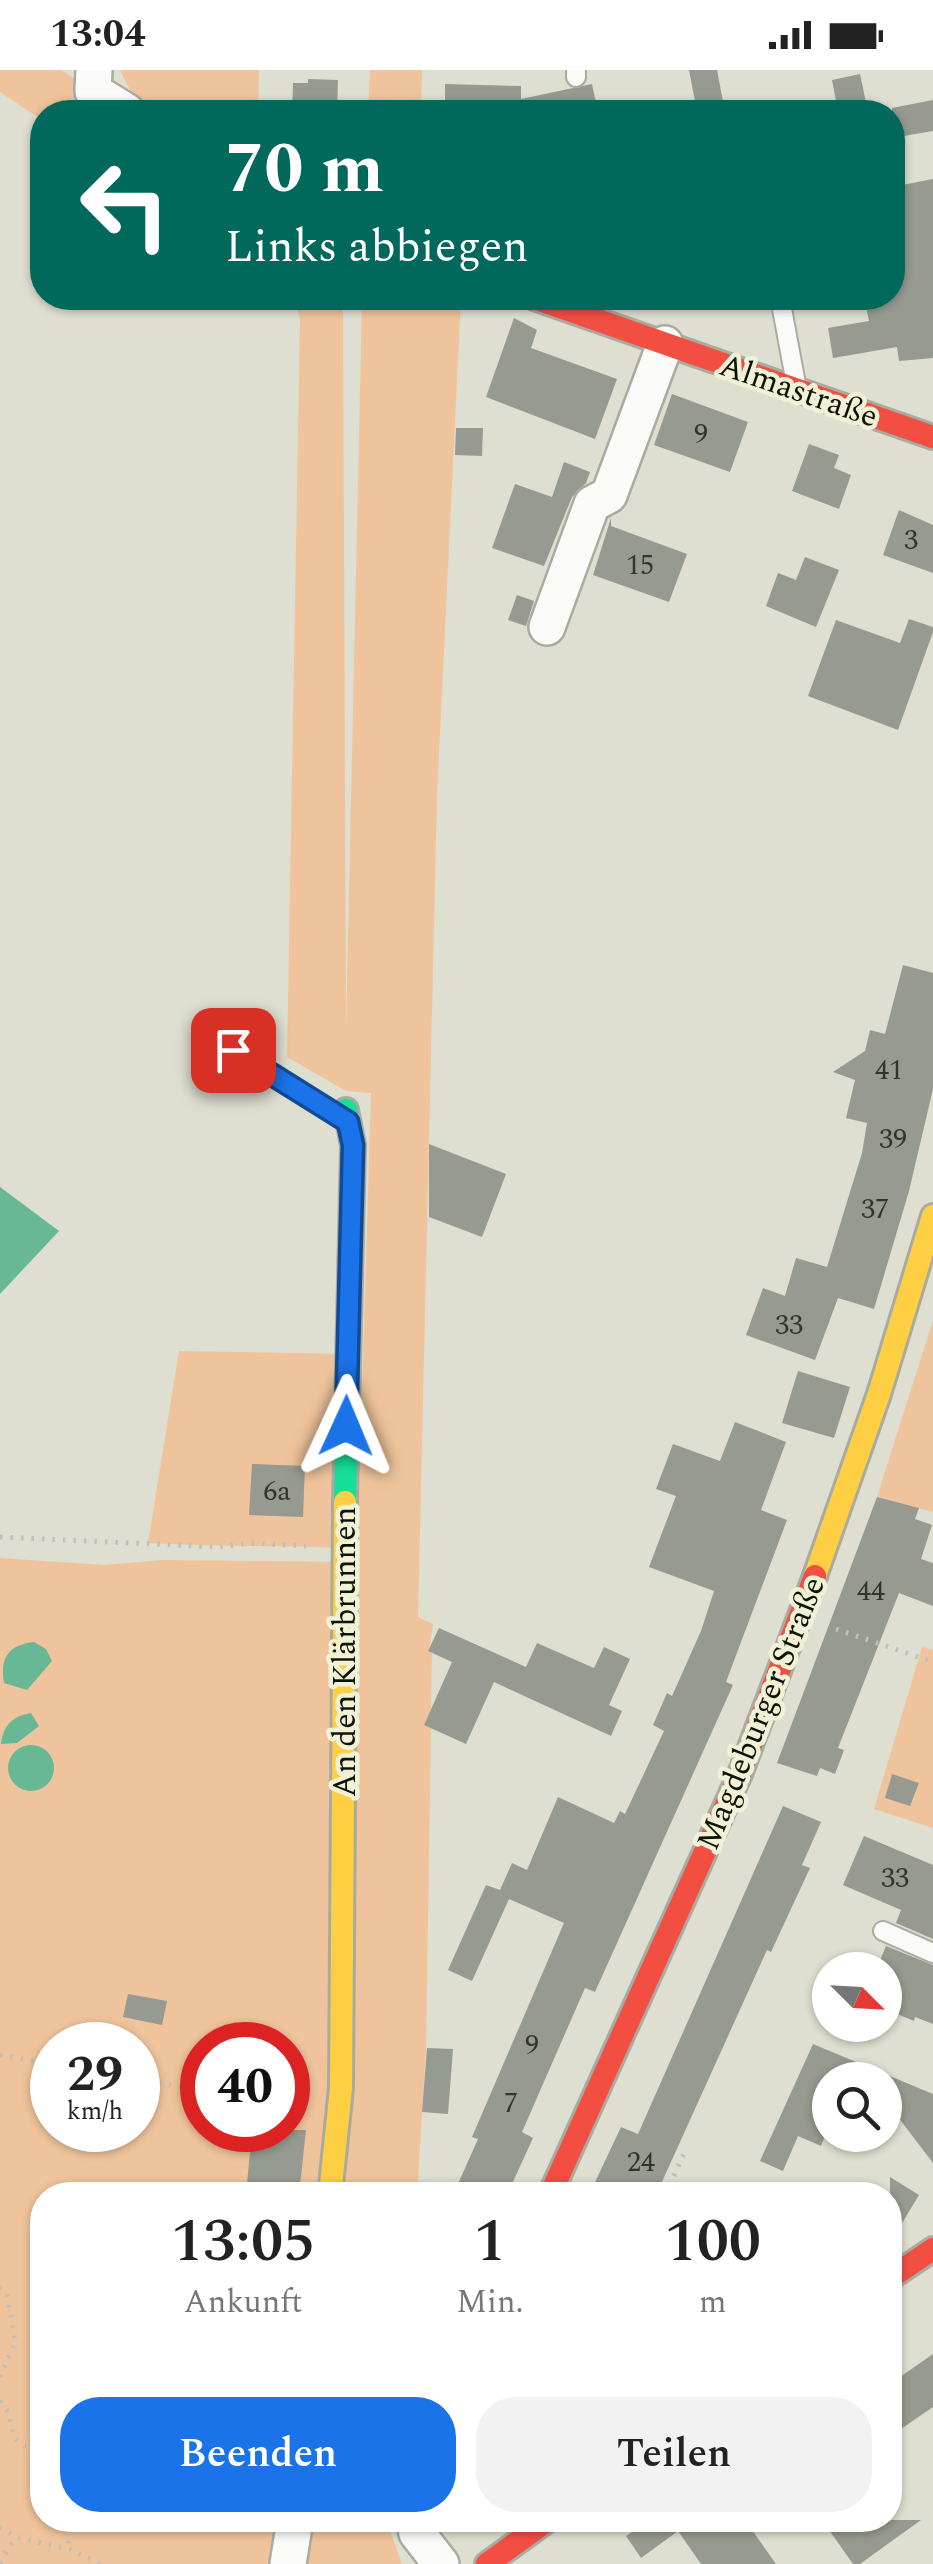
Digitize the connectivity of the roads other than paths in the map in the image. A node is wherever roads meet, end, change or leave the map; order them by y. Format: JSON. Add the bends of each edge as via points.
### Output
{"nodes":[{"id":1,"x":93,"y":80,"type":"edge"},
{"id":2,"x":115,"y":100,"type":"edge"},
{"id":3,"x":568,"y":310,"type":"edge"},
{"id":4,"x":782,"y":310,"type":"edge"},
{"id":5,"x":664,"y":344,"type":"junction"},
{"id":6,"x":798,"y":389,"type":"junction"},
{"id":7,"x":933,"y":437,"type":"edge"},
{"id":8,"x":547,"y":626,"type":"dead end"},
{"id":9,"x":233,"y":1050,"type":"dead end"},
{"id":10,"x":347,"y":1116,"type":"joint"},
{"id":11,"x":933,"y":1216,"type":"edge"},
{"id":12,"x":883,"y":1932,"type":"dead end"},
{"id":13,"x":933,"y":1953,"type":"edge"},
{"id":14,"x":331,"y":2182,"type":"edge"},
{"id":15,"x":556,"y":2182,"type":"edge"},
{"id":16,"x":933,"y":2249,"type":"edge"},
{"id":17,"x":902,"y":2270,"type":"edge"},
{"id":18,"x":293,"y":2532,"type":"edge"},
{"id":19,"x":418,"y":2532,"type":"edge"},
{"id":20,"x":531,"y":2532,"type":"edge"},
{"id":21,"x":288,"y":2564,"type":"edge"},
{"id":22,"x":440,"y":2564,"type":"edge"},
{"id":23,"x":487,"y":2564,"type":"edge"}],
"edges":[{"from":1,"to":2,"type":"street"},
{"from":3,"to":5,"type":"street","name":"Almastraße"},
{"from":4,"to":6,"type":"lane"},
{"from":5,"to":6,"type":"street","name":"Almastraße"},
{"from":5,"to":8,"type":"street","via":[[610,495],[592,504]]},
{"from":6,"to":7,"type":"street","name":"Almastraße"},
{"from":9,"to":10,"type":"lane"},
{"from":10,"to":14,"type":"street","name":"An den Klärbrunnen","via":[[353,1145],[341,2088]]},
{"from":11,"to":15,"type":"street","name":"Magdeburger Straße","via":[[879,1394],[740,1774]]},
{"from":12,"to":13,"type":"lane"},
{"from":16,"to":17,"type":"street"},
{"from":18,"to":21,"type":"street"},
{"from":19,"to":22,"type":"street"},
{"from":20,"to":23,"type":"street"}]}
